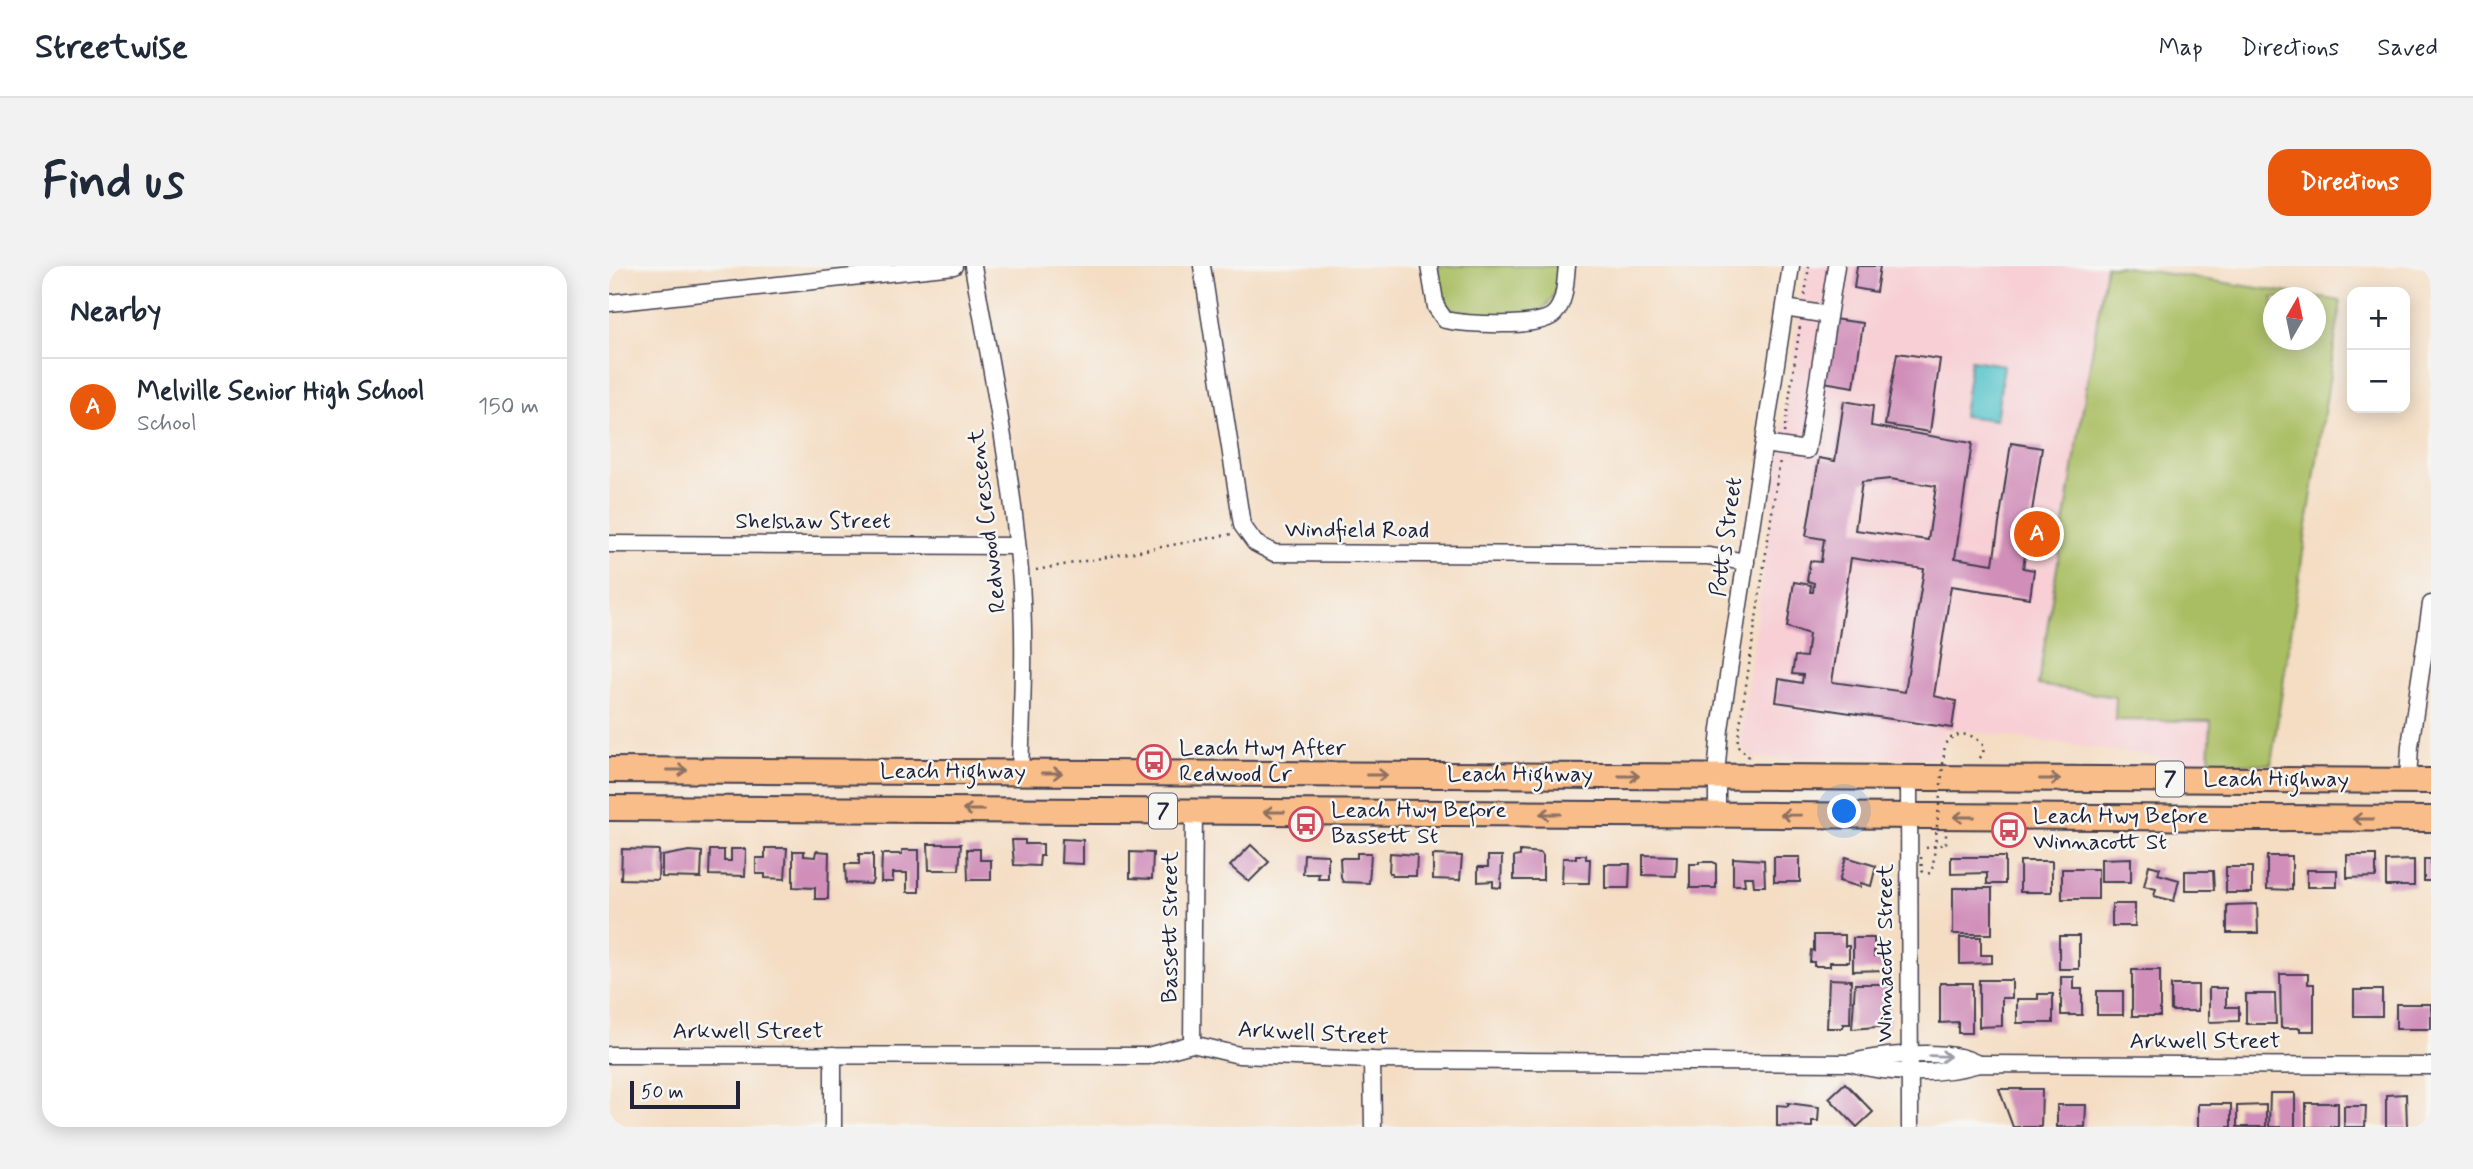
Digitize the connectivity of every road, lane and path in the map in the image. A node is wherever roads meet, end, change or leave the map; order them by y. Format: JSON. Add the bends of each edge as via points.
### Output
{"nodes":[{"id":1,"x":954,"y":266,"type":"edge"},
{"id":2,"x":973,"y":266,"type":"edge"},
{"id":3,"x":1202,"y":266,"type":"edge"},
{"id":4,"x":1429,"y":266,"type":"edge"},
{"id":5,"x":1567,"y":266,"type":"edge"},
{"id":6,"x":1791,"y":266,"type":"edge"},
{"id":7,"x":1809,"y":266,"type":"edge"},
{"id":8,"x":1836,"y":266,"type":"edge"},
{"id":9,"x":609,"y":303,"type":"edge"},
{"id":10,"x":1785,"y":308,"type":"junction"},
{"id":11,"x":1803,"y":311,"type":"junction"},
{"id":12,"x":1828,"y":315,"type":"junction"},
{"id":13,"x":1764,"y":444,"type":"junction"},
{"id":14,"x":1782,"y":446,"type":"junction"},
{"id":15,"x":1245,"y":529,"type":"junction"},
{"id":16,"x":609,"y":544,"type":"edge"},
{"id":17,"x":1017,"y":546,"type":"junction"},
{"id":18,"x":1746,"y":562,"type":"junction"},
{"id":19,"x":1020,"y":573,"type":"junction"},
{"id":20,"x":2431,"y":604,"type":"edge"},
{"id":21,"x":1977,"y":760,"type":"dead end"},
{"id":22,"x":1755,"y":764,"type":"dead end"},
{"id":23,"x":609,"y":770,"type":"edge"},
{"id":24,"x":1020,"y":773,"type":"junction"},
{"id":25,"x":1717,"y":776,"type":"junction"},
{"id":26,"x":1909,"y":778,"type":"junction"},
{"id":27,"x":2420,"y":781,"type":"edge"},
{"id":28,"x":609,"y":808,"type":"edge"},
{"id":29,"x":1194,"y":811,"type":"junction"},
{"id":30,"x":1717,"y":815,"type":"junction"},
{"id":31,"x":2431,"y":819,"type":"edge"},
{"id":32,"x":1908,"y":826,"type":"junction"},
{"id":33,"x":1192,"y":1044,"type":"junction"},
{"id":34,"x":609,"y":1055,"type":"edge"},
{"id":35,"x":833,"y":1055,"type":"junction"},
{"id":36,"x":1373,"y":1060,"type":"junction"},
{"id":37,"x":1910,"y":1063,"type":"junction"},
{"id":38,"x":2431,"y":1066,"type":"edge"},
{"id":39,"x":833,"y":1127,"type":"edge"},
{"id":40,"x":1373,"y":1127,"type":"edge"},
{"id":41,"x":1910,"y":1127,"type":"edge"}],
"edges":[{"from":1,"to":9,"type":"street"},
{"from":2,"to":17,"type":"street","name":"Redwood Crescent"},
{"from":3,"to":15,"type":"street"},
{"from":4,"to":5,"type":"street","via":[[1436,307],[1445,320],[1461,323],[1537,322],[1554,315],[1562,301]]},
{"from":6,"to":10,"type":"street","name":"Potts Street"},
{"from":7,"to":11,"type":"path"},
{"from":8,"to":12,"type":"street"},
{"from":10,"to":11,"type":"street"},
{"from":10,"to":13,"type":"street","name":"Potts Street"},
{"from":11,"to":12,"type":"street"},
{"from":11,"to":14,"type":"path"},
{"from":12,"to":14,"type":"street","via":[[1807,450]]},
{"from":13,"to":14,"type":"street"},
{"from":13,"to":18,"type":"street","name":"Potts Street"},
{"from":14,"to":22,"type":"path","via":[[1737,745]]},
{"from":15,"to":18,"type":"street","name":"Windfield Road","via":[[1255,543],[1274,553],[1708,556]]},
{"from":15,"to":19,"type":"path"},
{"from":16,"to":17,"type":"street","name":"Shelshaw Street"},
{"from":17,"to":19,"type":"street","name":"Redwood Crescent"},
{"from":18,"to":25,"type":"street","name":"Potts Street"},
{"from":19,"to":24,"type":"street","name":"Redwood Crescent"},
{"from":20,"to":27,"type":"street","via":[[2410,746]]},
{"from":21,"to":32,"type":"path","bridge":true,"via":[[1984,746],[1977,738],[1958,735],[1945,744],[1933,866],[1930,873],[1921,871],[1921,857],[1927,847],[1946,844],[1946,831],[1931,832],[1925,835]]},
{"from":23,"to":24,"type":"highway","name":"Leach Highway","number":"7","one_way":true},
{"from":24,"to":25,"type":"highway","name":"Leach Highway","number":"7","one_way":true},
{"from":25,"to":26,"type":"highway","name":"Leach Highway","number":"7"},
{"from":25,"to":30,"type":"street","name":"Potts Street"},
{"from":26,"to":27,"type":"highway","name":"Leach Highway","number":"7","one_way":true},
{"from":26,"to":32,"type":"street","name":"Winnacott Street"},
{"from":29,"to":28,"type":"highway","name":"Leach Highway","number":"7","one_way":true},
{"from":30,"to":29,"type":"highway","name":"Leach Highway","number":"7","one_way":true},
{"from":29,"to":33,"type":"street","name":"Bassett Street"},
{"from":32,"to":30,"type":"highway","name":"Leach Highway","number":"7","one_way":true},
{"from":31,"to":32,"type":"highway","name":"Leach Highway","number":"7","one_way":true},
{"from":32,"to":37,"type":"street","name":"Winnacott Street"},
{"from":33,"to":35,"type":"street","name":"Arkwell Street","via":[[1147,1056]]},
{"from":33,"to":36,"type":"street","name":"Arkwell Street","via":[[1239,1055]]},
{"from":34,"to":35,"type":"street","name":"Arkwell Street"},
{"from":35,"to":39,"type":"street"},
{"from":36,"to":37,"type":"street","name":"Arkwell Street","via":[[1850,1063],[1870,1057]]},
{"from":36,"to":40,"type":"street"},
{"from":37,"to":38,"type":"street","name":"Arkwell Street","via":[[1959,1057],[1979,1064]]},
{"from":37,"to":41,"type":"street","name":"Winnacott Street"}]}
